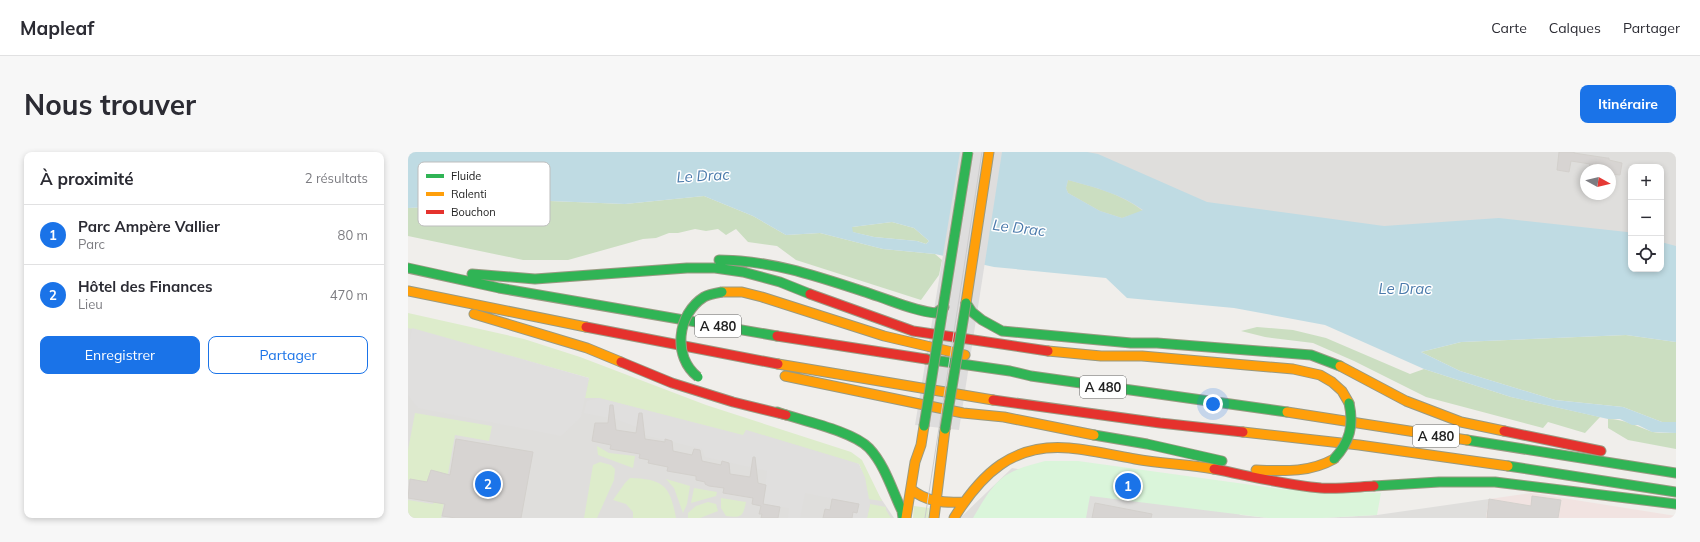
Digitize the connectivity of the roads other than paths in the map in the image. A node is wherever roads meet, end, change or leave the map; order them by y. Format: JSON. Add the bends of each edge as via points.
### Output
{"nodes":[{"id":1,"x":968,"y":152,"type":"edge"},
{"id":2,"x":990,"y":152,"type":"edge"},
{"id":3,"x":408,"y":268,"type":"edge"},
{"id":4,"x":428,"y":272,"type":"junction"},
{"id":5,"x":626,"y":272,"type":"junction"},
{"id":6,"x":408,"y":291,"type":"edge"},
{"id":7,"x":408,"y":297,"type":"edge"},
{"id":8,"x":966,"y":303,"type":"junction"},
{"id":9,"x":944,"y":307,"type":"junction"},
{"id":10,"x":1131,"y":343,"type":"junction"},
{"id":11,"x":735,"y":357,"type":"junction"},
{"id":12,"x":1272,"y":367,"type":"junction"},
{"id":13,"x":1010,"y":371,"type":"junction"},
{"id":14,"x":702,"y":379,"type":"dead end"},
{"id":15,"x":719,"y":388,"type":"dead end"},
{"id":16,"x":786,"y":415,"type":"junction"},
{"id":17,"x":1612,"y":453,"type":"dead end"},
{"id":18,"x":1662,"y":461,"type":"dead end"},
{"id":19,"x":1230,"y":462,"type":"dead end"},
{"id":20,"x":1676,"y":464,"type":"edge"},
{"id":21,"x":1245,"y":466,"type":"dead end"},
{"id":22,"x":1218,"y":470,"type":"junction"},
{"id":23,"x":1268,"y":471,"type":"junction"},
{"id":24,"x":1676,"y":473,"type":"edge"},
{"id":25,"x":911,"y":489,"type":"junction"},
{"id":26,"x":1676,"y":492,"type":"edge"},
{"id":27,"x":936,"y":501,"type":"junction"},
{"id":28,"x":963,"y":502,"type":"junction"},
{"id":29,"x":1676,"y":504,"type":"edge"},
{"id":30,"x":903,"y":518,"type":"edge"},
{"id":31,"x":906,"y":518,"type":"edge"},
{"id":32,"x":934,"y":518,"type":"edge"},
{"id":33,"x":954,"y":518,"type":"edge"}],
"edges":[{"from":1,"to":9,"type":"main road","bridge":true},
{"from":2,"to":8,"type":"main road"},
{"from":3,"to":4,"type":"main road","number":"A 480"},
{"from":4,"to":5,"type":"main road","via":[[535,279]]},
{"from":4,"to":13,"type":"main road","number":"A 480","via":[[498,288],[644,314]]},
{"from":5,"to":9,"type":"main road","via":[[697,260],[753,261],[844,285],[923,312],[934,313]]},
{"from":5,"to":12,"type":"main road","via":[[715,268],[742,272],[780,282],[913,331],[993,344],[1101,356],[1142,356]]},
{"from":6,"to":11,"type":"main road","number":"A 480"},
{"from":7,"to":16,"type":"main road","via":[[587,348],[672,383]]},
{"from":8,"to":10,"type":"main road","via":[[976,316],[1002,331]]},
{"from":8,"to":27,"type":"main road","bridge":true},
{"from":9,"to":25,"type":"main road","bridge":true},
{"from":10,"to":12,"type":"main road"},
{"from":10,"to":17,"type":"main road","via":[[1311,355],[1335,363],[1406,401],[1461,422]]},
{"from":11,"to":19,"type":"main road","via":[[770,372],[963,413],[1004,417]]},
{"from":11,"to":26,"type":"main road","number":"A 480","via":[[1024,406],[1359,445]]},
{"from":12,"to":23,"type":"main road","bridge":true,"via":[[1320,375],[1332,382],[1342,391],[1349,403],[1352,422],[1347,444],[1325,465],[1315,469]]},
{"from":13,"to":14,"type":"main road","bridge":true,"via":[[975,357],[884,336],[762,296],[722,292],[705,296],[697,303],[690,311],[682,332],[681,345],[688,368]]},
{"from":13,"to":24,"type":"main road","number":"A 480"},
{"from":15,"to":16,"type":"main road"},
{"from":16,"to":30,"type":"main road","via":[[867,445],[885,475]]},
{"from":18,"to":20,"type":"main road"},
{"from":21,"to":23,"type":"main road"},
{"from":22,"to":23,"type":"main road"},
{"from":22,"to":28,"type":"main road","via":[[1147,462],[1067,448],[1043,448],[1002,462],[984,477]]},
{"from":22,"to":29,"type":"main road","via":[[1323,488],[1476,481]]},
{"from":25,"to":27,"type":"main road","via":[[918,496]]},
{"from":25,"to":31,"type":"main road"},
{"from":27,"to":28,"type":"main road"},
{"from":27,"to":32,"type":"main road"},
{"from":28,"to":33,"type":"main road"}]}
